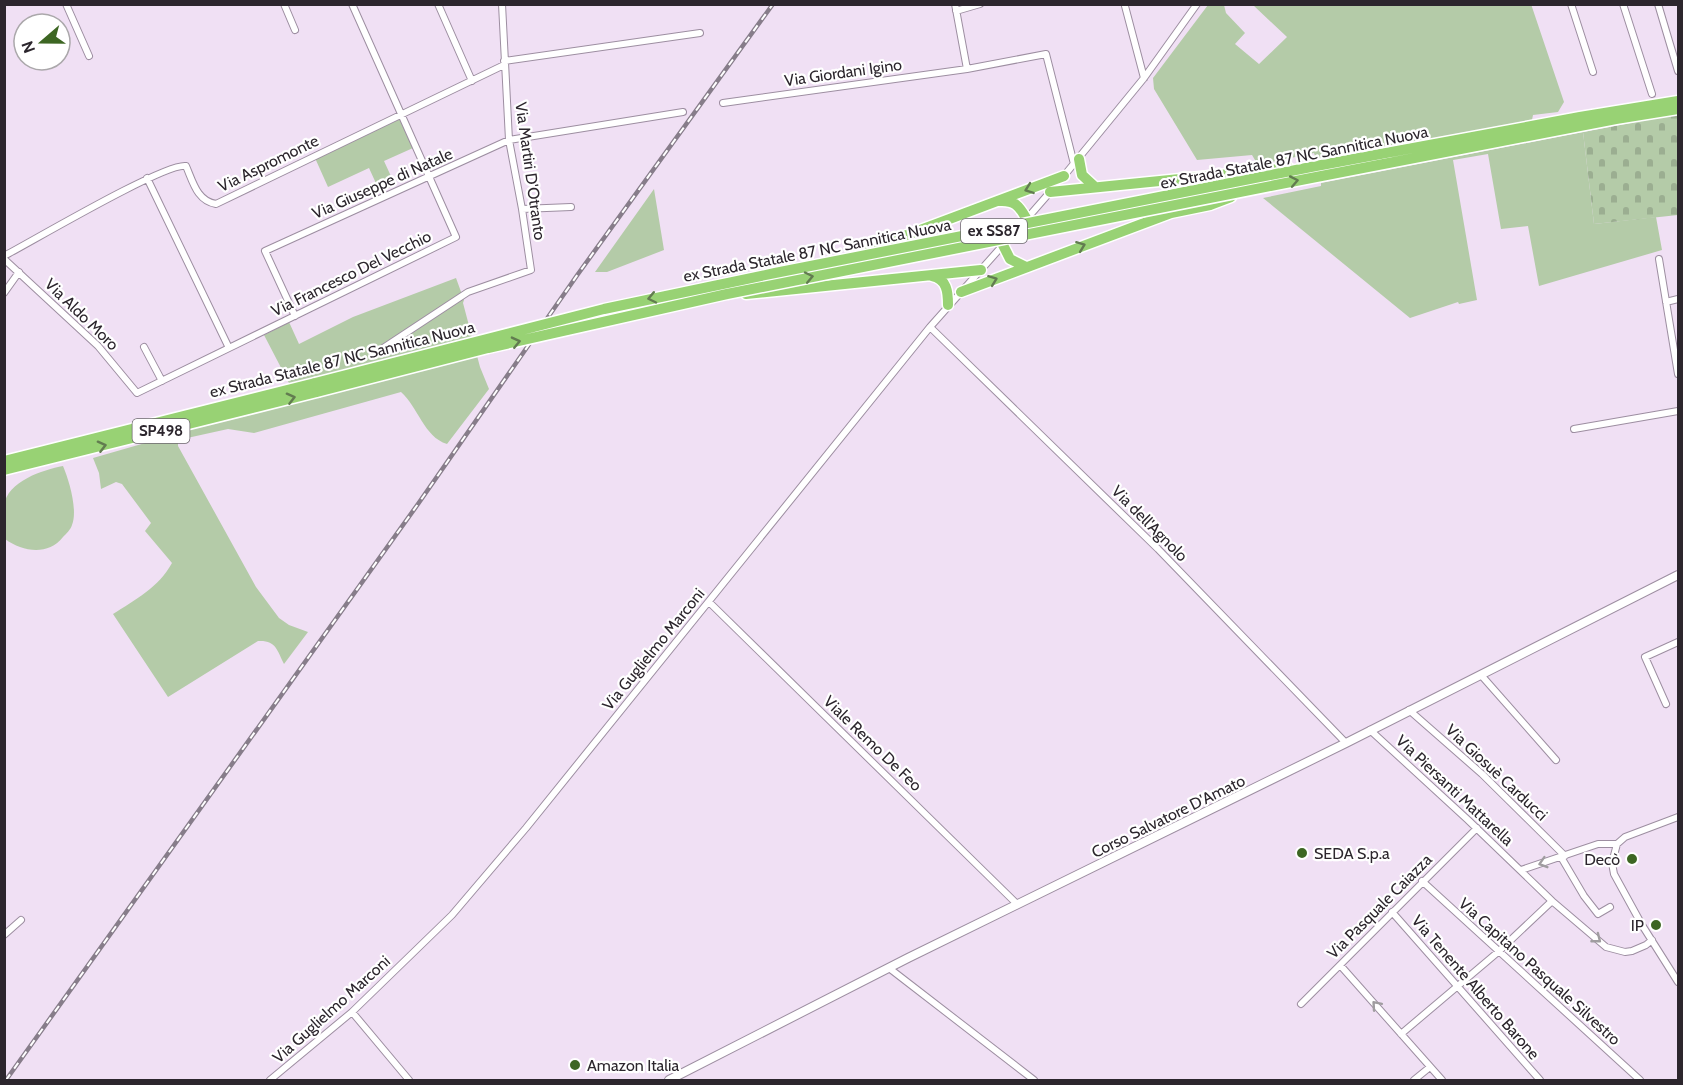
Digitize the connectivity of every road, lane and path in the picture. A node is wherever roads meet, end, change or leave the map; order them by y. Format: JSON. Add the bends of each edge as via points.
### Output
{"nodes":[{"id":1,"x":66,"y":4,"type":"edge"},
{"id":2,"x":284,"y":4,"type":"edge"},
{"id":3,"x":352,"y":4,"type":"edge"},
{"id":4,"x":438,"y":4,"type":"edge"},
{"id":5,"x":502,"y":4,"type":"edge"},
{"id":6,"x":980,"y":4,"type":"edge"},
{"id":7,"x":1197,"y":4,"type":"edge"},
{"id":8,"x":1571,"y":4,"type":"edge"},
{"id":9,"x":1623,"y":4,"type":"edge"},
{"id":10,"x":1658,"y":4,"type":"edge"},
{"id":11,"x":1125,"y":6,"type":"edge"},
{"id":12,"x":956,"y":8,"type":"edge"},
{"id":13,"x":295,"y":30,"type":"dead end"},
{"id":14,"x":700,"y":33,"type":"dead end"},
{"id":15,"x":89,"y":56,"type":"dead end"},
{"id":16,"x":504,"y":63,"type":"junction"},
{"id":17,"x":967,"y":69,"type":"junction"},
{"id":18,"x":1593,"y":72,"type":"dead end"},
{"id":19,"x":1678,"y":72,"type":"edge"},
{"id":20,"x":1144,"y":78,"type":"junction"},
{"id":21,"x":472,"y":81,"type":"junction"},
{"id":22,"x":1652,"y":94,"type":"dead end"},
{"id":23,"x":1678,"y":101,"type":"edge"},
{"id":24,"x":723,"y":103,"type":"dead end"},
{"id":25,"x":1678,"y":110,"type":"edge"},
{"id":26,"x":683,"y":112,"type":"dead end"},
{"id":27,"x":401,"y":114,"type":"junction"},
{"id":28,"x":509,"y":140,"type":"junction"},
{"id":29,"x":1077,"y":162,"type":"junction"},
{"id":30,"x":1316,"y":166,"type":"junction"},
{"id":31,"x":429,"y":176,"type":"junction"},
{"id":32,"x":1064,"y":176,"type":"junction"},
{"id":33,"x":147,"y":178,"type":"junction"},
{"id":34,"x":1095,"y":187,"type":"junction"},
{"id":35,"x":1254,"y":189,"type":"junction"},
{"id":36,"x":1050,"y":192,"type":"junction"},
{"id":37,"x":995,"y":201,"type":"junction"},
{"id":38,"x":571,"y":207,"type":"dead end"},
{"id":39,"x":522,"y":209,"type":"junction"},
{"id":40,"x":1030,"y":215,"type":"junction"},
{"id":41,"x":1003,"y":245,"type":"junction"},
{"id":42,"x":4,"y":257,"type":"edge"},
{"id":43,"x":855,"y":258,"type":"junction"},
{"id":44,"x":1659,"y":258,"type":"dead end"},
{"id":45,"x":1026,"y":267,"type":"junction"},
{"id":46,"x":981,"y":270,"type":"junction"},
{"id":47,"x":19,"y":272,"type":"junction"},
{"id":48,"x":926,"y":276,"type":"junction"},
{"id":49,"x":961,"y":292,"type":"junction"},
{"id":50,"x":4,"y":293,"type":"edge"},
{"id":51,"x":722,"y":295,"type":"junction"},
{"id":52,"x":1678,"y":298,"type":"edge"},
{"id":53,"x":1666,"y":302,"type":"junction"},
{"id":54,"x":948,"y":305,"type":"junction"},
{"id":55,"x":295,"y":316,"type":"junction"},
{"id":56,"x":930,"y":327,"type":"junction"},
{"id":57,"x":144,"y":347,"type":"dead end"},
{"id":58,"x":229,"y":348,"type":"junction"},
{"id":59,"x":374,"y":354,"type":"dead end"},
{"id":60,"x":1678,"y":371,"type":"edge"},
{"id":61,"x":162,"y":381,"type":"junction"},
{"id":62,"x":316,"y":387,"type":"junction"},
{"id":63,"x":137,"y":393,"type":"joint"},
{"id":64,"x":1678,"y":411,"type":"edge"},
{"id":65,"x":1574,"y":429,"type":"dead end"},
{"id":66,"x":4,"y":461,"type":"edge"},
{"id":67,"x":4,"y":470,"type":"edge"},
{"id":68,"x":1678,"y":575,"type":"edge"},
{"id":69,"x":709,"y":602,"type":"junction"},
{"id":70,"x":1678,"y":642,"type":"edge"},
{"id":71,"x":1481,"y":675,"type":"junction"},
{"id":72,"x":1666,"y":704,"type":"dead end"},
{"id":73,"x":1410,"y":710,"type":"junction"},
{"id":74,"x":1370,"y":730,"type":"junction"},
{"id":75,"x":1346,"y":743,"type":"junction"},
{"id":76,"x":1556,"y":760,"type":"dead end"},
{"id":77,"x":1678,"y":818,"type":"edge"},
{"id":78,"x":1477,"y":828,"type":"junction"},
{"id":79,"x":1617,"y":844,"type":"junction"},
{"id":80,"x":1563,"y":856,"type":"junction"},
{"id":81,"x":1521,"y":870,"type":"junction"},
{"id":82,"x":1422,"y":881,"type":"junction"},
{"id":83,"x":1552,"y":902,"type":"junction"},
{"id":84,"x":1017,"y":904,"type":"junction"},
{"id":85,"x":1610,"y":907,"type":"dead end"},
{"id":86,"x":1392,"y":912,"type":"junction"},
{"id":87,"x":21,"y":920,"type":"dead end"},
{"id":88,"x":4,"y":935,"type":"edge"},
{"id":89,"x":1652,"y":940,"type":"junction"},
{"id":90,"x":1498,"y":952,"type":"junction"},
{"id":91,"x":1340,"y":965,"type":"junction"},
{"id":92,"x":889,"y":968,"type":"junction"},
{"id":93,"x":1678,"y":982,"type":"edge"},
{"id":94,"x":1457,"y":985,"type":"junction"},
{"id":95,"x":1301,"y":1004,"type":"dead end"},
{"id":96,"x":352,"y":1012,"type":"junction"},
{"id":97,"x":1401,"y":1034,"type":"junction"},
{"id":98,"x":1430,"y":1067,"type":"junction"},
{"id":99,"x":270,"y":1080,"type":"edge"},
{"id":100,"x":410,"y":1080,"type":"edge"},
{"id":101,"x":669,"y":1080,"type":"edge"},
{"id":102,"x":1034,"y":1080,"type":"edge"},
{"id":103,"x":1414,"y":1080,"type":"edge"},
{"id":104,"x":1442,"y":1080,"type":"edge"},
{"id":105,"x":1540,"y":1080,"type":"edge"},
{"id":106,"x":1640,"y":1080,"type":"edge"}],
"edges":[{"from":1,"to":15,"type":"street"},
{"from":2,"to":13,"type":"street"},
{"from":3,"to":27,"type":"street","name":"Via Francesco Del Vecchio"},
{"from":4,"to":21,"type":"street"},
{"from":5,"to":16,"type":"street","name":"Via Martiri D'Otranto"},
{"from":6,"to":12,"type":"street"},
{"from":7,"to":20,"type":"street","name":"Via Guglielmo Marconi"},
{"from":8,"to":18,"type":"street"},
{"from":9,"to":22,"type":"street"},
{"from":10,"to":19,"type":"street"},
{"from":11,"to":20,"type":"street"},
{"from":12,"to":17,"type":"street"},
{"from":14,"to":16,"type":"street"},
{"from":16,"to":21,"type":"street"},
{"from":16,"to":28,"type":"street","name":"Via Martiri D'Otranto"},
{"from":17,"to":24,"type":"street","name":"Via Giordani Igino"},
{"from":17,"to":29,"type":"street","name":"Via Giordani Igino","via":[[1046,54]]},
{"from":20,"to":29,"type":"street","name":"Via Guglielmo Marconi"},
{"from":21,"to":27,"type":"street"},
{"from":23,"to":30,"type":"highway","name":"ex Strada Statale 87 NC Sannitica Nuova","number":"ex SS87","bridge":true},
{"from":35,"to":25,"type":"highway","name":"ex Strada Statale 87 NC Sannitica Nuova","number":"ex SS87","one_way":true,"bridge":true},
{"from":26,"to":28,"type":"street","name":"Via Giuseppe di Natale"},
{"from":27,"to":31,"type":"street","name":"Via Francesco Del Vecchio"},
{"from":27,"to":33,"type":"street","name":"Via Aspromonte","via":[[216,204],[207,203],[197,192],[186,166]]},
{"from":28,"to":31,"type":"street","name":"Via Giuseppe di Natale"},
{"from":28,"to":39,"type":"street","name":"Via Martiri D'Otranto"},
{"from":29,"to":32,"type":"street","name":"Via Guglielmo Marconi"},
{"from":29,"to":34,"type":"highway","via":[[1082,176]]},
{"from":30,"to":34,"type":"highway","bridge":true},
{"from":30,"to":43,"type":"highway","name":"ex Strada Statale 87 NC Sannitica Nuova","number":"ex SS87","bridge":true},
{"from":31,"to":55,"type":"street","name":"Via Francesco Del Vecchio","via":[[456,237]]},
{"from":31,"to":55,"type":"street","name":"Via Giuseppe di Natale","via":[[265,250]]},
{"from":32,"to":36,"type":"street","name":"Via Guglielmo Marconi"},
{"from":32,"to":37,"type":"highway","one_way":true},
{"from":33,"to":42,"type":"street","name":"Via Aspromonte"},
{"from":33,"to":58,"type":"street"},
{"from":34,"to":36,"type":"highway"},
{"from":45,"to":35,"type":"highway","one_way":true,"bridge":true,"via":[[1171,213],[1210,205]]},
{"from":51,"to":35,"type":"highway","name":"ex Strada Statale 87 NC Sannitica Nuova","number":"ex SS87","one_way":true,"bridge":true},
{"from":36,"to":40,"type":"street","name":"Via Guglielmo Marconi"},
{"from":37,"to":40,"type":"highway","via":[[1017,204]]},
{"from":37,"to":43,"type":"highway","bridge":true},
{"from":38,"to":39,"type":"street"},
{"from":39,"to":59,"type":"street","name":"Via Martiri D'Otranto","via":[[531,270],[468,292]]},
{"from":40,"to":41,"type":"street","name":"Via Guglielmo Marconi"},
{"from":41,"to":45,"type":"highway","via":[[1010,259]]},
{"from":41,"to":46,"type":"street","name":"Via Guglielmo Marconi"},
{"from":42,"to":47,"type":"street","name":"Via Aldo Moro"},
{"from":43,"to":62,"type":"highway","name":"ex Strada Statale 87 NC Sannitica Nuova","number":"ex SS87","one_way":true,"bridge":true,"via":[[603,309]]},
{"from":44,"to":53,"type":"street"},
{"from":49,"to":45,"type":"highway","one_way":true},
{"from":46,"to":48,"type":"highway"},
{"from":46,"to":49,"type":"street","name":"Via Guglielmo Marconi"},
{"from":47,"to":50,"type":"street"},
{"from":47,"to":63,"type":"street","name":"Via Aldo Moro","via":[[98,346]]},
{"from":48,"to":51,"type":"highway","bridge":true},
{"from":48,"to":54,"type":"highway","via":[[943,281]]},
{"from":49,"to":54,"type":"street","name":"Via Guglielmo Marconi"},
{"from":62,"to":51,"type":"highway","name":"ex Strada Statale 87 NC Sannitica Nuova","number":"ex SS87","one_way":true,"bridge":true},
{"from":52,"to":53,"type":"street"},
{"from":53,"to":60,"type":"street"},
{"from":54,"to":56,"type":"street","name":"Via Guglielmo Marconi"},
{"from":55,"to":58,"type":"street","name":"Via Francesco Del Vecchio"},
{"from":56,"to":69,"type":"street","name":"Via Guglielmo Marconi"},
{"from":56,"to":75,"type":"street","name":"Via dell'Agnolo","via":[[1158,549]]},
{"from":57,"to":61,"type":"street"},
{"from":58,"to":61,"type":"street","name":"Via Francesco Del Vecchio"},
{"from":61,"to":63,"type":"street","name":"Via Francesco Del Vecchio"},
{"from":62,"to":66,"type":"highway","name":"ex Strada Statale 87 NC Sannitica Nuova","number":"ex SS87"},
{"from":67,"to":62,"type":"highway","name":"ex Strada Statale 87 NC Sannitica Nuova","number":"SP498","one_way":true},
{"from":64,"to":65,"type":"street"},
{"from":68,"to":71,"type":"street","name":"Corso Salvatore D'Amato"},
{"from":69,"to":84,"type":"street","name":"Viale Remo De Feo"},
{"from":69,"to":96,"type":"street","name":"Via Guglielmo Marconi","via":[[452,915]]},
{"from":70,"to":72,"type":"street","via":[[1645,657]]},
{"from":71,"to":73,"type":"street","name":"Corso Salvatore D'Amato"},
{"from":71,"to":76,"type":"street"},
{"from":73,"to":74,"type":"street","name":"Corso Salvatore D'Amato"},
{"from":73,"to":80,"type":"street","name":"Via Giosuè Carducci","via":[[1482,774]]},
{"from":74,"to":75,"type":"street","name":"Corso Salvatore D'Amato"},
{"from":74,"to":78,"type":"street","name":"Via Piersanti Mattarella"},
{"from":75,"to":84,"type":"street","name":"Corso Salvatore D'Amato"},
{"from":77,"to":79,"type":"street","via":[[1625,837]]},
{"from":78,"to":81,"type":"street","name":"Via Piersanti Mattarella"},
{"from":78,"to":82,"type":"street","name":"Via Pasquale Caiazza"},
{"from":79,"to":80,"type":"street","via":[[1598,844]]},
{"from":79,"to":89,"type":"street","via":[[1612,862],[1614,874]]},
{"from":80,"to":81,"type":"street","one_way":true},
{"from":80,"to":85,"type":"street","name":"Via Giosuè Carducci","via":[[1598,914]]},
{"from":81,"to":83,"type":"street","name":"Via Piersanti Mattarella"},
{"from":82,"to":86,"type":"street","name":"Via Pasquale Caiazza"},
{"from":82,"to":90,"type":"street","name":"Via Capitano Pasquale Silvestro"},
{"from":83,"to":89,"type":"street","name":"Via Piersanti Mattarella","one_way":true,"via":[[1606,946],[1625,952]]},
{"from":83,"to":90,"type":"street"},
{"from":84,"to":92,"type":"street","name":"Corso Salvatore D'Amato"},
{"from":86,"to":91,"type":"street","name":"Via Pasquale Caiazza"},
{"from":86,"to":94,"type":"street","name":"Via Tenente Alberto Barone"},
{"from":87,"to":88,"type":"street"},
{"from":89,"to":93,"type":"street"},
{"from":90,"to":94,"type":"street"},
{"from":90,"to":106,"type":"street","name":"Via Capitano Pasquale Silvestro"},
{"from":91,"to":95,"type":"street","name":"Via Pasquale Caiazza"},
{"from":97,"to":91,"type":"street","one_way":true},
{"from":92,"to":101,"type":"street","name":"Corso Salvatore D'Amato"},
{"from":92,"to":102,"type":"street"},
{"from":94,"to":97,"type":"street"},
{"from":94,"to":105,"type":"street","name":"Via Tenente Alberto Barone"},
{"from":96,"to":99,"type":"street","name":"Via Guglielmo Marconi"},
{"from":96,"to":100,"type":"street"},
{"from":97,"to":98,"type":"street"},
{"from":98,"to":103,"type":"street"},
{"from":98,"to":104,"type":"street"}]}
